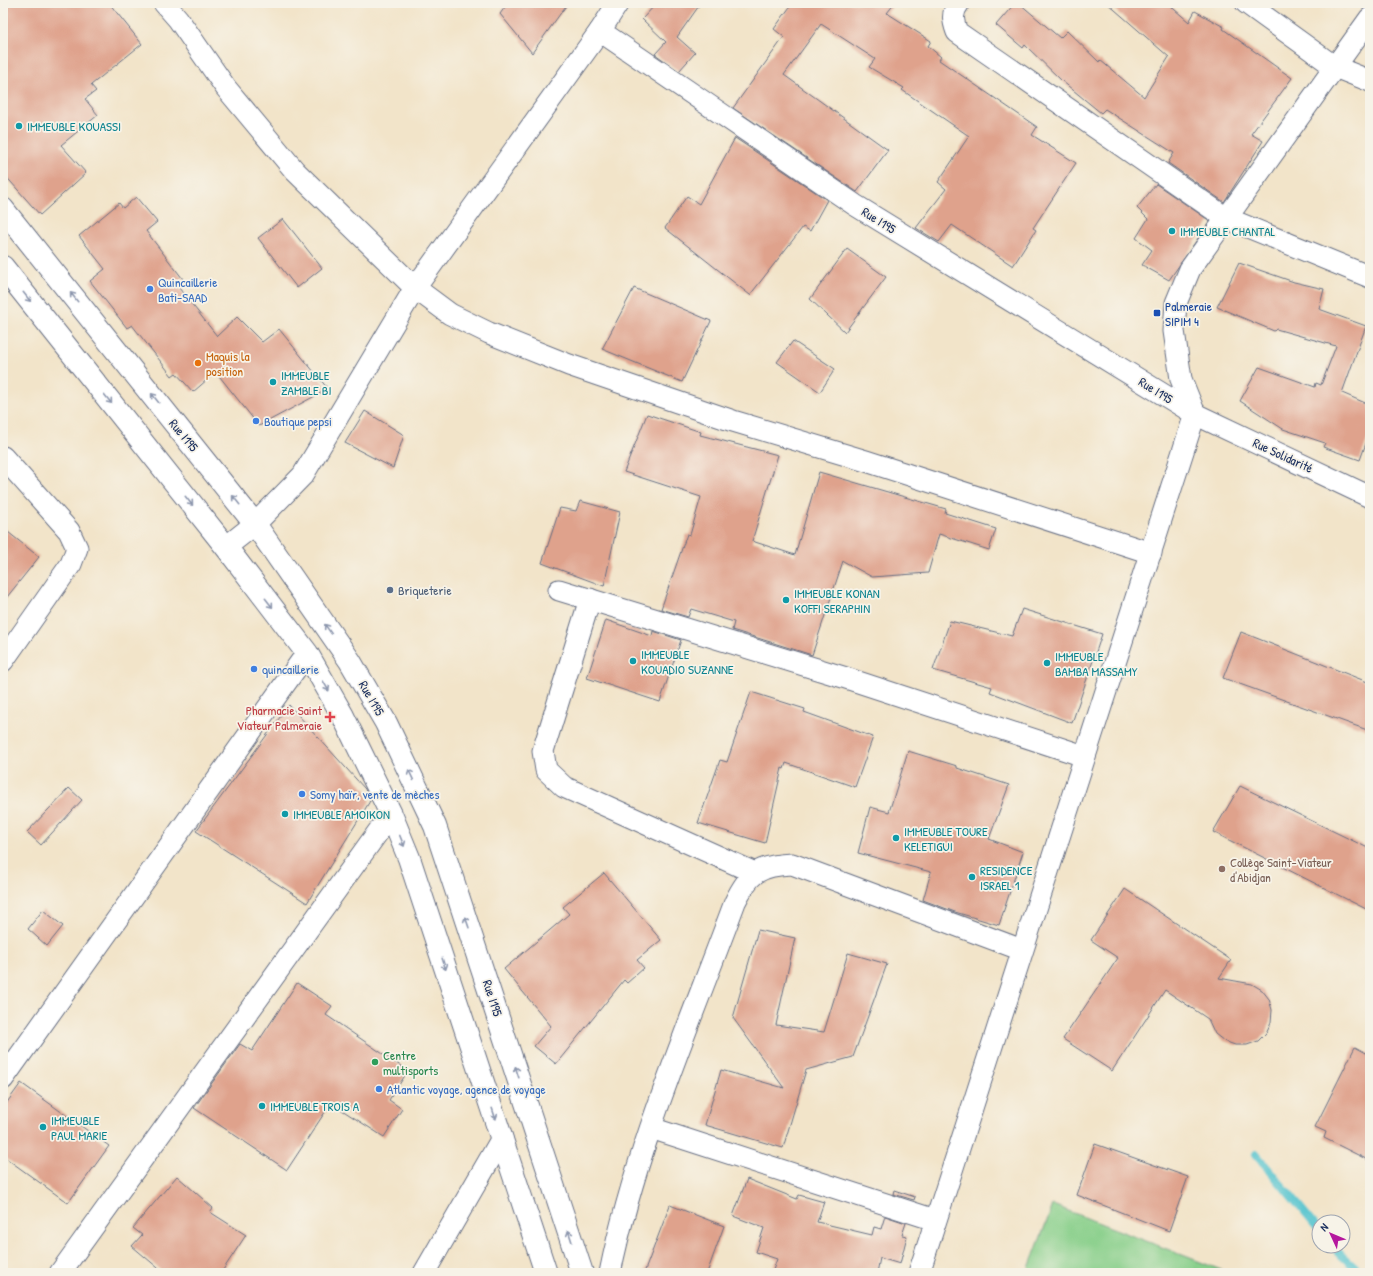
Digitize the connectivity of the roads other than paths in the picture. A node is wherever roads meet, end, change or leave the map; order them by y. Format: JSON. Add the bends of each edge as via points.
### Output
{"nodes":[{"id":1,"x":164,"y":3,"type":"edge"},
{"id":2,"x":618,"y":3,"type":"edge"},
{"id":3,"x":958,"y":3,"type":"edge"},
{"id":4,"x":1246,"y":3,"type":"edge"},
{"id":5,"x":1370,"y":18,"type":"edge"},
{"id":6,"x":600,"y":31,"type":"junction"},
{"id":7,"x":1335,"y":68,"type":"junction"},
{"id":8,"x":1370,"y":81,"type":"edge"},
{"id":9,"x":3,"y":208,"type":"edge"},
{"id":10,"x":1226,"y":218,"type":"junction"},
{"id":11,"x":3,"y":267,"type":"edge"},
{"id":12,"x":1370,"y":277,"type":"edge"},
{"id":13,"x":415,"y":288,"type":"junction"},
{"id":14,"x":1195,"y":414,"type":"junction"},
{"id":15,"x":3,"y":457,"type":"edge"},
{"id":16,"x":1370,"y":496,"type":"edge"},
{"id":17,"x":255,"y":524,"type":"junction"},
{"id":18,"x":226,"y":547,"type":"junction"},
{"id":19,"x":1151,"y":553,"type":"junction"},
{"id":20,"x":559,"y":590,"type":"dead end"},
{"id":21,"x":590,"y":599,"type":"junction"},
{"id":22,"x":307,"y":652,"type":"junction"},
{"id":23,"x":3,"y":660,"type":"edge"},
{"id":24,"x":1084,"y":756,"type":"junction"},
{"id":25,"x":391,"y":814,"type":"junction"},
{"id":26,"x":755,"y":873,"type":"junction"},
{"id":27,"x":1022,"y":950,"type":"junction"},
{"id":28,"x":3,"y":1079,"type":"edge"},
{"id":29,"x":651,"y":1128,"type":"junction"},
{"id":30,"x":502,"y":1138,"type":"junction"},
{"id":31,"x":935,"y":1220,"type":"junction"},
{"id":32,"x":60,"y":1273,"type":"edge"},
{"id":33,"x":424,"y":1273,"type":"edge"},
{"id":34,"x":546,"y":1273,"type":"edge"},
{"id":35,"x":582,"y":1273,"type":"edge"},
{"id":36,"x":610,"y":1273,"type":"edge"},
{"id":37,"x":919,"y":1273,"type":"edge"}],
"edges":[{"from":1,"to":13,"type":"street","via":[[226,88],[295,171]]},
{"from":2,"to":6,"type":"street"},
{"from":3,"to":10,"type":"street","via":[[952,20],[957,32]]},
{"from":4,"to":7,"type":"street"},
{"from":5,"to":7,"type":"street"},
{"from":6,"to":13,"type":"street"},
{"from":6,"to":14,"type":"street","name":"Rue I195","via":[[855,205]]},
{"from":7,"to":8,"type":"street"},
{"from":7,"to":10,"type":"street"},
{"from":17,"to":9,"type":"main road","name":"Rue I195","one_way":true},
{"from":10,"to":12,"type":"street"},
{"from":10,"to":14,"type":"street","via":[[1190,269],[1176,303],[1174,332],[1181,380]]},
{"from":11,"to":18,"type":"main road","one_way":true},
{"from":13,"to":17,"type":"street","via":[[303,475]]},
{"from":13,"to":19,"type":"street","via":[[450,314],[489,333],[569,365],[733,421]]},
{"from":14,"to":16,"type":"street","name":"Rue Solidarité"},
{"from":14,"to":19,"type":"street"},
{"from":15,"to":23,"type":"street","via":[[69,531],[77,548],[71,564]]},
{"from":17,"to":18,"type":"street"},
{"from":35,"to":17,"type":"main road","name":"Rue I195","one_way":true,"via":[[435,826],[386,723],[350,661]]},
{"from":18,"to":22,"type":"main road","one_way":true},
{"from":19,"to":24,"type":"street"},
{"from":20,"to":21,"type":"street"},
{"from":21,"to":24,"type":"street","via":[[843,677]]},
{"from":21,"to":26,"type":"street","via":[[543,751],[546,770],[564,787]]},
{"from":22,"to":25,"type":"main road","one_way":true,"via":[[343,716]]},
{"from":22,"to":28,"type":"street"},
{"from":24,"to":27,"type":"street"},
{"from":25,"to":30,"type":"main road","one_way":true,"via":[[409,858]]},
{"from":25,"to":32,"type":"street"},
{"from":26,"to":27,"type":"street","via":[[771,865],[792,864]]},
{"from":26,"to":29,"type":"street","via":[[743,884],[735,902]]},
{"from":27,"to":31,"type":"street"},
{"from":29,"to":31,"type":"street"},
{"from":29,"to":36,"type":"street","via":[[617,1238]]},
{"from":30,"to":33,"type":"street"},
{"from":30,"to":34,"type":"main road"},
{"from":31,"to":37,"type":"street"}]}
